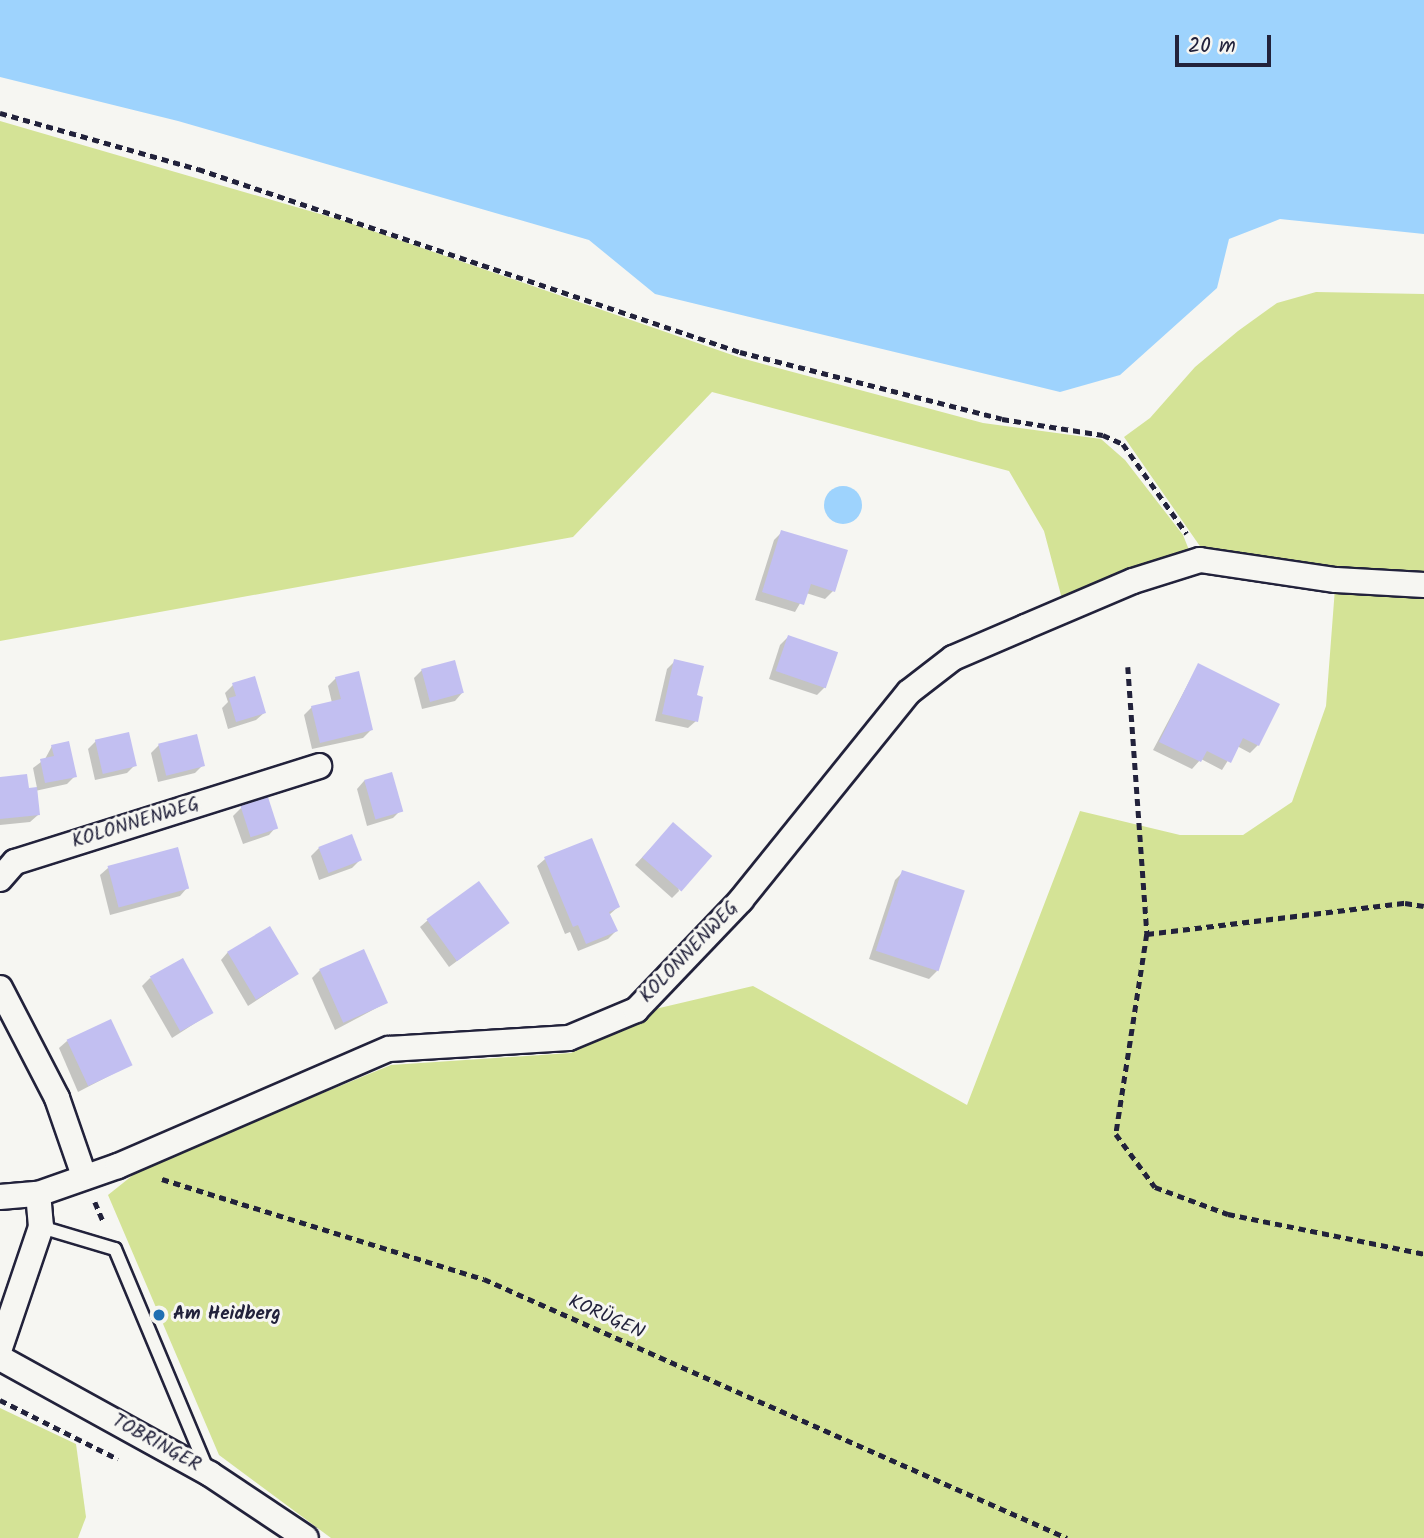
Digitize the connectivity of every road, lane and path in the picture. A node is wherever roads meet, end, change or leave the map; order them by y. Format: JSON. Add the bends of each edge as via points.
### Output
{"nodes":[{"id":1,"x":0,"y":113,"type":"edge"},
{"id":2,"x":1200,"y":560,"type":"junction"},
{"id":3,"x":1424,"y":585,"type":"edge"},
{"id":4,"x":1128,"y":667,"type":"dead end"},
{"id":5,"x":320,"y":766,"type":"dead end"},
{"id":6,"x":0,"y":879,"type":"edge"},
{"id":7,"x":1424,"y":906,"type":"edge"},
{"id":8,"x":1147,"y":934,"type":"junction"},
{"id":9,"x":0,"y":988,"type":"edge"},
{"id":10,"x":118,"y":1166,"type":"junction"},
{"id":11,"x":84,"y":1176,"type":"junction"},
{"id":12,"x":37,"y":1194,"type":"junction"},
{"id":13,"x":0,"y":1197,"type":"edge"},
{"id":14,"x":41,"y":1227,"type":"junction"},
{"id":15,"x":115,"y":1249,"type":"junction"},
{"id":16,"x":1424,"y":1254,"type":"edge"},
{"id":17,"x":0,"y":1348,"type":"edge"},
{"id":18,"x":0,"y":1358,"type":"edge"},
{"id":19,"x":0,"y":1400,"type":"edge"},
{"id":20,"x":122,"y":1461,"type":"dead end"},
{"id":21,"x":210,"y":1474,"type":"junction"},
{"id":22,"x":306,"y":1538,"type":"edge"},
{"id":23,"x":1067,"y":1538,"type":"edge"}],
"edges":[{"from":1,"to":2,"type":"path","via":[[198,169],[740,352],[1002,419],[1103,435],[1123,444],[1182,525]]},
{"from":2,"to":3,"type":"street","via":[[1336,580]]},
{"from":2,"to":10,"type":"street","name":"KOLONNENWEG","via":[[1133,581],[953,658],[909,692],[741,900],[636,1010],[569,1038],[389,1049]]},
{"from":4,"to":8,"type":"path"},
{"from":5,"to":6,"type":"street","name":"KOLONNENWEG","via":[[15,862]]},
{"from":7,"to":8,"type":"path","via":[[1405,903]]},
{"from":8,"to":16,"type":"path","via":[[1115,1135],[1155,1187],[1228,1214]]},
{"from":9,"to":11,"type":"street","via":[[57,1098]]},
{"from":10,"to":11,"type":"street","name":"KOLONNENWEG"},
{"from":10,"to":23,"type":"path","name":"KORÜGEN","via":[[484,1279]]},
{"from":11,"to":12,"type":"street","name":"KOLONNENWEG"},
{"from":11,"to":15,"type":"path"},
{"from":12,"to":13,"type":"street","name":"KOLONNENWEG"},
{"from":12,"to":14,"type":"street"},
{"from":14,"to":15,"type":"lane"},
{"from":14,"to":17,"type":"street"},
{"from":15,"to":21,"type":"lane"},
{"from":18,"to":21,"type":"street","name":"TOBRINGER"},
{"from":19,"to":20,"type":"path"},
{"from":21,"to":22,"type":"street","name":"TOBRINGER"}]}
